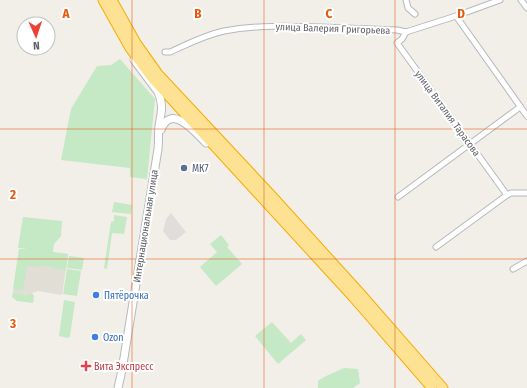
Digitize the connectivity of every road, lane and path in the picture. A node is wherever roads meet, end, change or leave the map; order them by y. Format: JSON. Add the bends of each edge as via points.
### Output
{"nodes":[{"id":1,"x":103,"y":0,"type":"edge"},
{"id":2,"x":112,"y":0,"type":"edge"},
{"id":3,"x":116,"y":0,"type":"edge"},
{"id":4,"x":406,"y":0,"type":"edge"},
{"id":5,"x":500,"y":0,"type":"edge"},
{"id":6,"x":521,"y":0,"type":"edge"},
{"id":7,"x":527,"y":8,"type":"edge"},
{"id":8,"x":415,"y":14,"type":"dead end"},
{"id":9,"x":456,"y":16,"type":"junction"},
{"id":10,"x":118,"y":27,"type":"junction"},
{"id":11,"x":406,"y":32,"type":"junction"},
{"id":12,"x":165,"y":52,"type":"dead end"},
{"id":13,"x":170,"y":87,"type":"junction"},
{"id":14,"x":520,"y":107,"type":"junction"},
{"id":15,"x":527,"y":116,"type":"edge"},
{"id":16,"x":159,"y":136,"type":"junction"},
{"id":17,"x":470,"y":144,"type":"junction"},
{"id":18,"x":227,"y":160,"type":"junction"},
{"id":19,"x":527,"y":192,"type":"edge"},
{"id":20,"x":507,"y":194,"type":"junction"},
{"id":21,"x":398,"y":197,"type":"dead end"},
{"id":22,"x":436,"y":247,"type":"dead end"},
{"id":23,"x":527,"y":261,"type":"edge"},
{"id":24,"x":513,"y":269,"type":"dead end"},
{"id":25,"x":118,"y":388,"type":"edge"},
{"id":26,"x":432,"y":388,"type":"edge"},
{"id":27,"x":443,"y":388,"type":"edge"}],
"edges":[{"from":1,"to":10,"type":"highway"},
{"from":2,"to":13,"type":"highway","via":[[136,43]]},
{"from":3,"to":13,"type":"street","via":[[139,41]]},
{"from":4,"to":8,"type":"street","via":[[408,8]]},
{"from":5,"to":9,"type":"street","name":"улица Валерия Григорьева"},
{"from":6,"to":7,"type":"street"},
{"from":9,"to":11,"type":"street","name":"улица Валерия Григорьева"},
{"from":9,"to":14,"type":"street"},
{"from":10,"to":16,"type":"street","name":"Интернациональная улица","via":[[128,52],[160,98],[162,106]]},
{"from":10,"to":18,"type":"highway","via":[[152,78]]},
{"from":11,"to":12,"type":"street","name":"улица Валерия Григорьева","via":[[263,27],[223,32]]},
{"from":11,"to":17,"type":"street","name":"улица Виталия Тарасова","via":[[397,43]]},
{"from":13,"to":27,"type":"highway","via":[[311,239]]},
{"from":14,"to":15,"type":"street"},
{"from":14,"to":17,"type":"street"},
{"from":16,"to":18,"type":"street","via":[[166,121],[181,120],[218,155]]},
{"from":16,"to":25,"type":"street","name":"Интернациональная улица"},
{"from":17,"to":20,"type":"street","name":"улица Виталия Тарасова"},
{"from":17,"to":21,"type":"street"},
{"from":18,"to":26,"type":"highway","via":[[348,291]]},
{"from":19,"to":20,"type":"street"},
{"from":20,"to":22,"type":"street"},
{"from":23,"to":24,"type":"street"}]}
